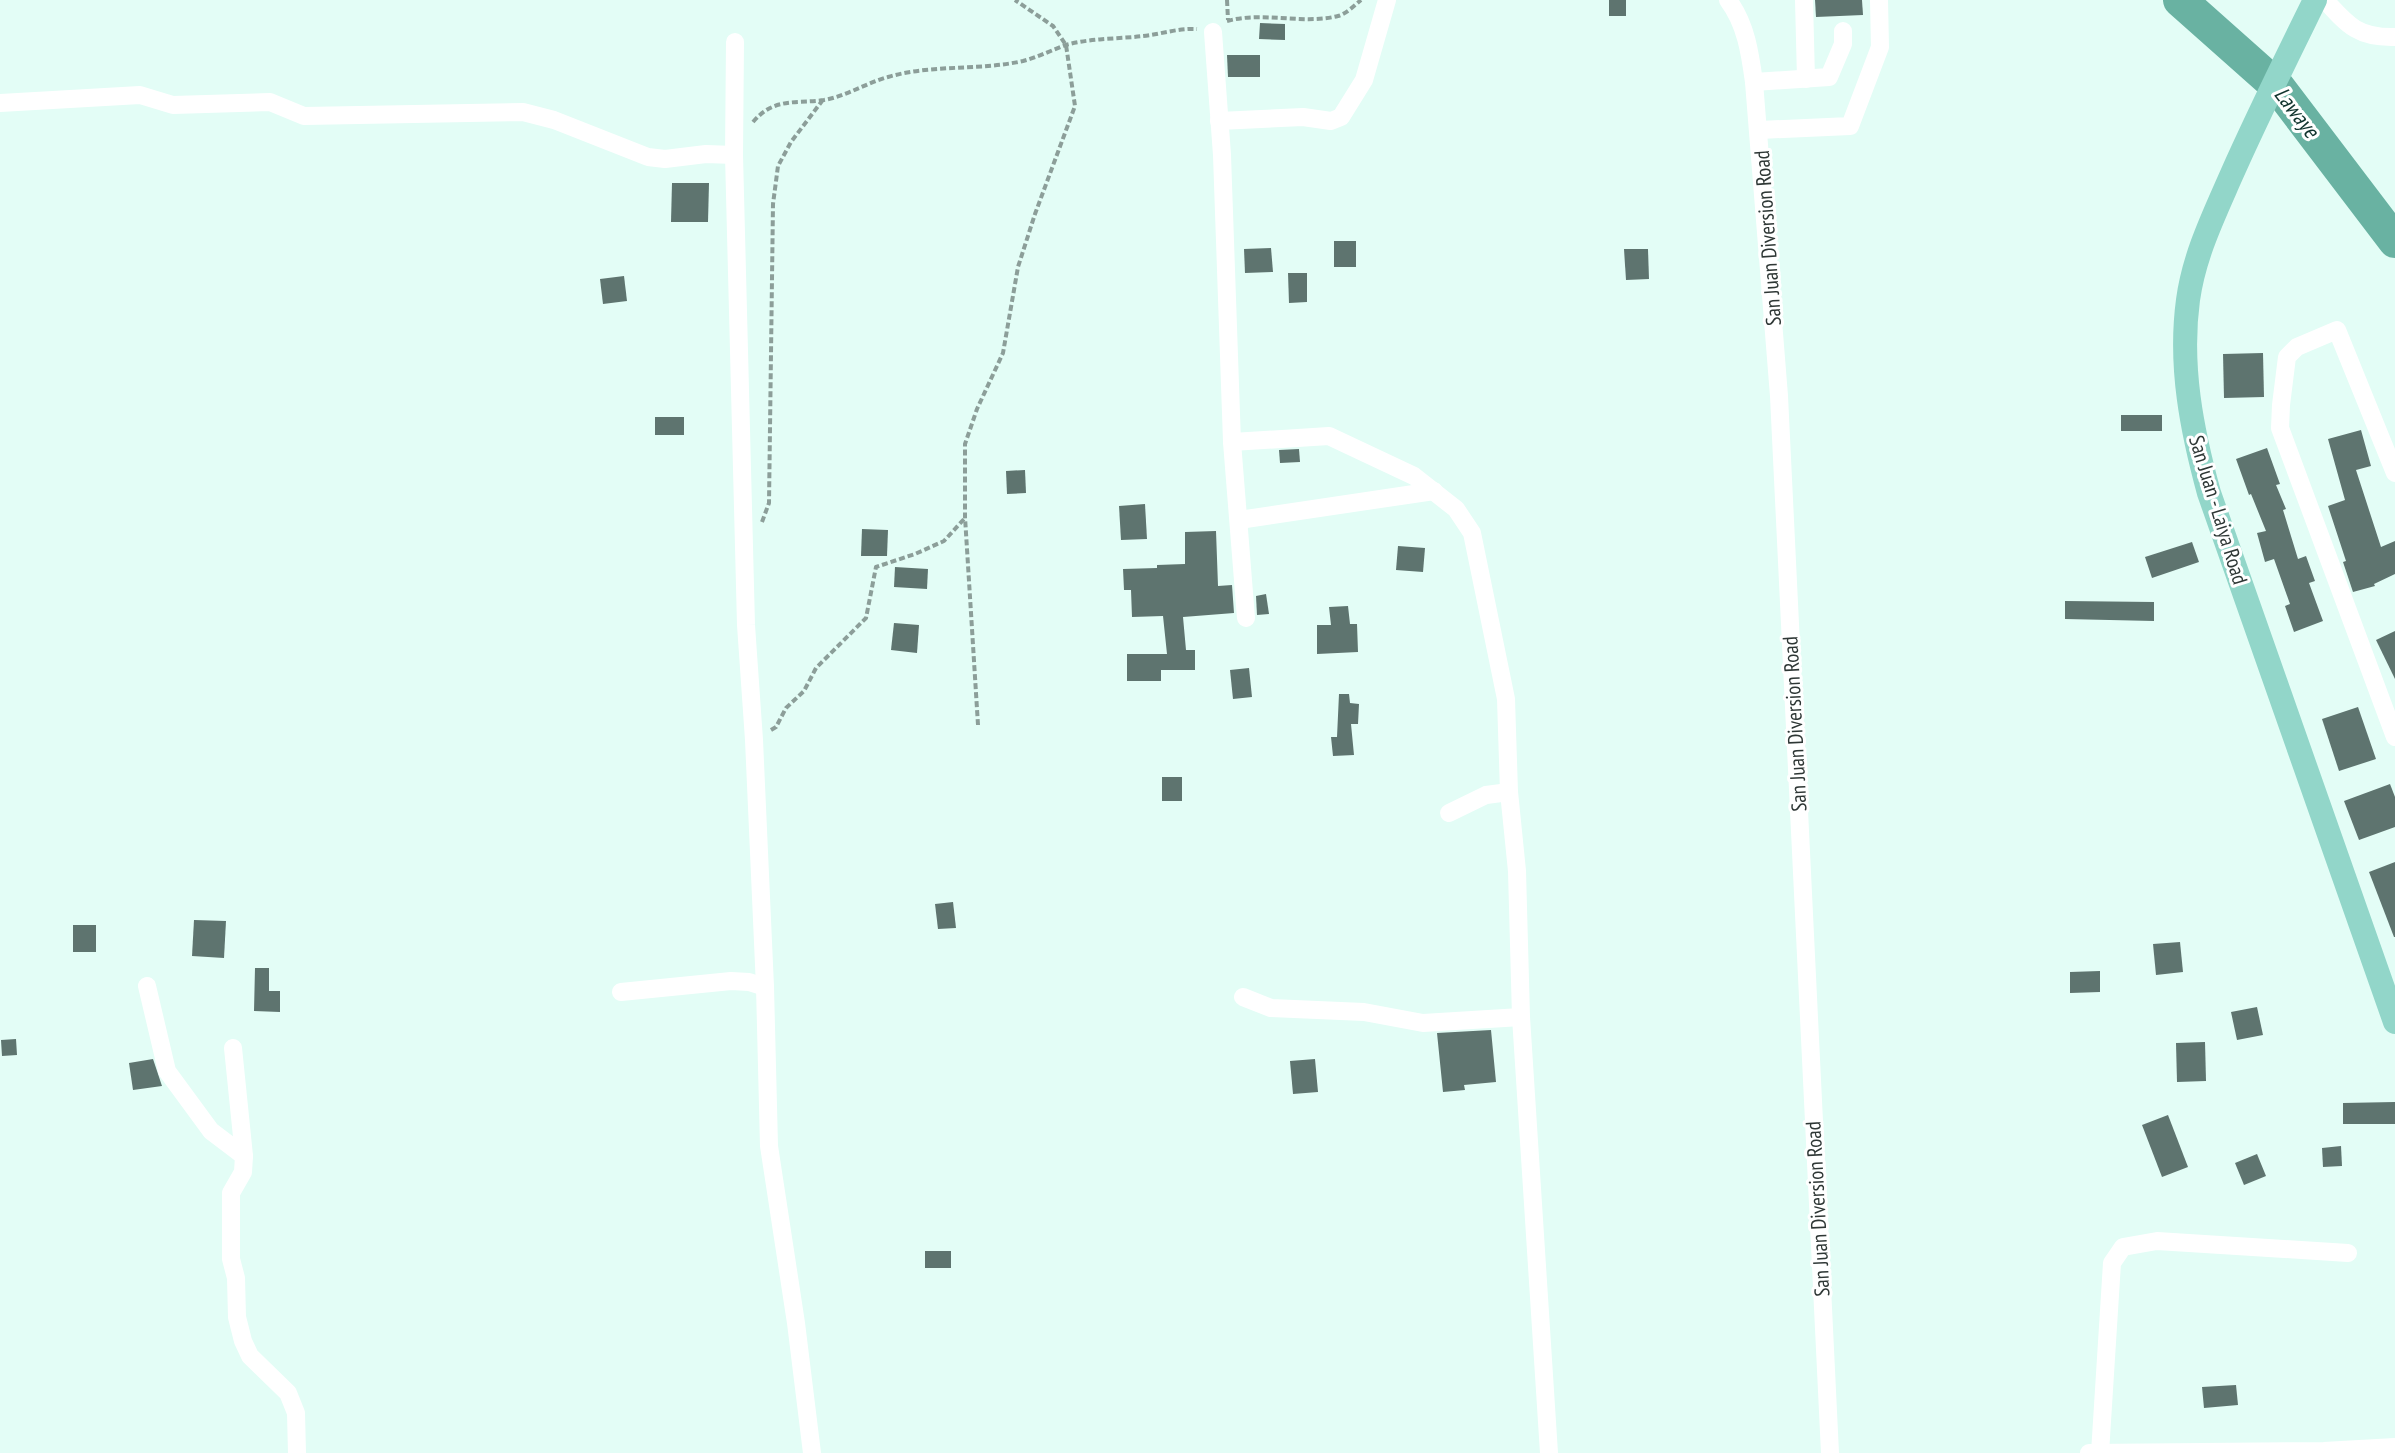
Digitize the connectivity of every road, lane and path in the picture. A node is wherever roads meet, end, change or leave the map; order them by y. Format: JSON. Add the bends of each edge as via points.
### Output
{"nodes":[{"id":1,"x":1015,"y":0,"type":"edge"},
{"id":2,"x":1227,"y":0,"type":"edge"},
{"id":3,"x":1361,"y":0,"type":"edge"},
{"id":4,"x":1387,"y":0,"type":"edge"},
{"id":5,"x":1728,"y":0,"type":"edge"},
{"id":6,"x":1804,"y":0,"type":"edge"},
{"id":7,"x":1879,"y":0,"type":"edge"},
{"id":8,"x":2315,"y":0,"type":"edge"},
{"id":9,"x":2325,"y":0,"type":"edge"},
{"id":10,"x":1843,"y":31,"type":"dead end"},
{"id":11,"x":1213,"y":32,"type":"joint"},
{"id":12,"x":2395,"y":37,"type":"edge"},
{"id":13,"x":735,"y":42,"type":"dead end"},
{"id":14,"x":1066,"y":45,"type":"junction"},
{"id":15,"x":1806,"y":79,"type":"junction"},
{"id":16,"x":1754,"y":82,"type":"junction"},
{"id":17,"x":822,"y":100,"type":"junction"},
{"id":18,"x":0,"y":103,"type":"edge"},
{"id":19,"x":1220,"y":121,"type":"junction"},
{"id":20,"x":1760,"y":130,"type":"junction"},
{"id":21,"x":734,"y":155,"type":"junction"},
{"id":22,"x":2389,"y":441,"type":"edge"},
{"id":23,"x":1232,"y":442,"type":"junction"},
{"id":24,"x":2395,"y":473,"type":"edge"},
{"id":25,"x":1434,"y":491,"type":"junction"},
{"id":26,"x":965,"y":517,"type":"junction"},
{"id":27,"x":1239,"y":520,"type":"junction"},
{"id":28,"x":745,"y":546,"type":"junction"},
{"id":29,"x":1246,"y":618,"type":"dead end"},
{"id":30,"x":978,"y":725,"type":"dead end"},
{"id":31,"x":2395,"y":737,"type":"edge"},
{"id":32,"x":754,"y":740,"type":"junction"},
{"id":33,"x":1509,"y":792,"type":"junction"},
{"id":34,"x":1449,"y":813,"type":"dead end"},
{"id":35,"x":147,"y":986,"type":"dead end"},
{"id":36,"x":765,"y":987,"type":"junction"},
{"id":37,"x":621,"y":992,"type":"dead end"},
{"id":38,"x":1243,"y":997,"type":"dead end"},
{"id":39,"x":1521,"y":1017,"type":"junction"},
{"id":40,"x":2395,"y":1022,"type":"edge"},
{"id":41,"x":233,"y":1048,"type":"dead end"},
{"id":42,"x":244,"y":1156,"type":"junction"},
{"id":43,"x":2348,"y":1253,"type":"dead end"},
{"id":44,"x":2395,"y":1447,"type":"edge"},
{"id":45,"x":2223,"y":1452,"type":"edge"},
{"id":46,"x":297,"y":1453,"type":"edge"},
{"id":47,"x":812,"y":1453,"type":"edge"},
{"id":48,"x":1549,"y":1453,"type":"edge"},
{"id":49,"x":1830,"y":1453,"type":"edge"},
{"id":50,"x":2089,"y":1453,"type":"edge"},
{"id":51,"x":2100,"y":1453,"type":"edge"},
{"id":52,"x":2119,"y":1453,"type":"edge"}],
"edges":[{"from":1,"to":14,"type":"path","via":[[1053,26]]},
{"from":2,"to":3,"type":"path","via":[[1228,20],[1255,16],[1340,16]]},
{"from":4,"to":19,"type":"street","via":[[1364,80],[1341,117],[1331,121],[1303,117]]},
{"from":5,"to":16,"type":"street","name":"San Juan Diversion Road","via":[[1749,41]]},
{"from":6,"to":15,"type":"street"},
{"from":7,"to":20,"type":"street","via":[[1880,47],[1850,126]]},
{"from":8,"to":40,"type":"main road","name":"San Juan - Laiya Road","via":[[2249,135],[2195,266],[2186,339],[2190,412],[2228,550]]},
{"from":9,"to":12,"type":"street","via":[[2363,35]]},
{"from":10,"to":15,"type":"street","via":[[1844,44],[1829,77]]},
{"from":11,"to":14,"type":"path","via":[[1180,28]]},
{"from":11,"to":19,"type":"street"},
{"from":13,"to":21,"type":"street"},
{"from":14,"to":17,"type":"path","via":[[1024,60],[887,77],[849,94]]},
{"from":14,"to":26,"type":"path","via":[[1075,106],[1018,267],[1003,352],[965,444]]},
{"from":15,"to":16,"type":"street"},
{"from":16,"to":20,"type":"street","name":"San Juan Diversion Road"},
{"from":17,"to":21,"type":"path","via":[[772,106],[754,120]]},
{"from":17,"to":28,"type":"path","via":[[778,166],[773,204],[769,503],[764,519]]},
{"from":18,"to":21,"type":"street","via":[[140,95],[173,105],[270,102],[304,116],[523,111],[648,157]]},
{"from":19,"to":23,"type":"street"},
{"from":20,"to":49,"type":"street","name":"San Juan Diversion Road","via":[[1779,396]]},
{"from":21,"to":28,"type":"street"},
{"from":22,"to":24,"type":"street"},
{"from":22,"to":31,"type":"street","via":[[2337,330],[2296,347],[2287,357],[2280,428]]},
{"from":23,"to":25,"type":"street","via":[[1329,436],[1391,464]]},
{"from":23,"to":27,"type":"street"},
{"from":25,"to":27,"type":"street"},
{"from":25,"to":33,"type":"street","via":[[1456,509],[1472,533],[1506,699]]},
{"from":26,"to":30,"type":"path"},
{"from":26,"to":32,"type":"path","via":[[944,541],[876,567],[866,618],[816,668],[776,727]]},
{"from":27,"to":29,"type":"street"},
{"from":28,"to":32,"type":"street"},
{"from":32,"to":36,"type":"street"},
{"from":33,"to":34,"type":"street","via":[[1486,795]]},
{"from":33,"to":39,"type":"street","via":[[1517,871]]},
{"from":35,"to":42,"type":"street","via":[[166,1071],[211,1131]]},
{"from":36,"to":37,"type":"street","via":[[731,981]]},
{"from":36,"to":47,"type":"street","via":[[769,1146]]},
{"from":38,"to":39,"type":"street","via":[[1271,1008],[1364,1012],[1423,1023]]},
{"from":39,"to":48,"type":"street"},
{"from":41,"to":42,"type":"street"},
{"from":42,"to":46,"type":"street","via":[[243,1172],[231,1193],[231,1258],[237,1317],[250,1356],[288,1393],[296,1413]]},
{"from":43,"to":51,"type":"street","via":[[2157,1242],[2123,1246],[2112,1263]]},
{"from":44,"to":45,"type":"street"},
{"from":45,"to":52,"type":"street"},
{"from":50,"to":51,"type":"street"},
{"from":51,"to":52,"type":"street"}]}
